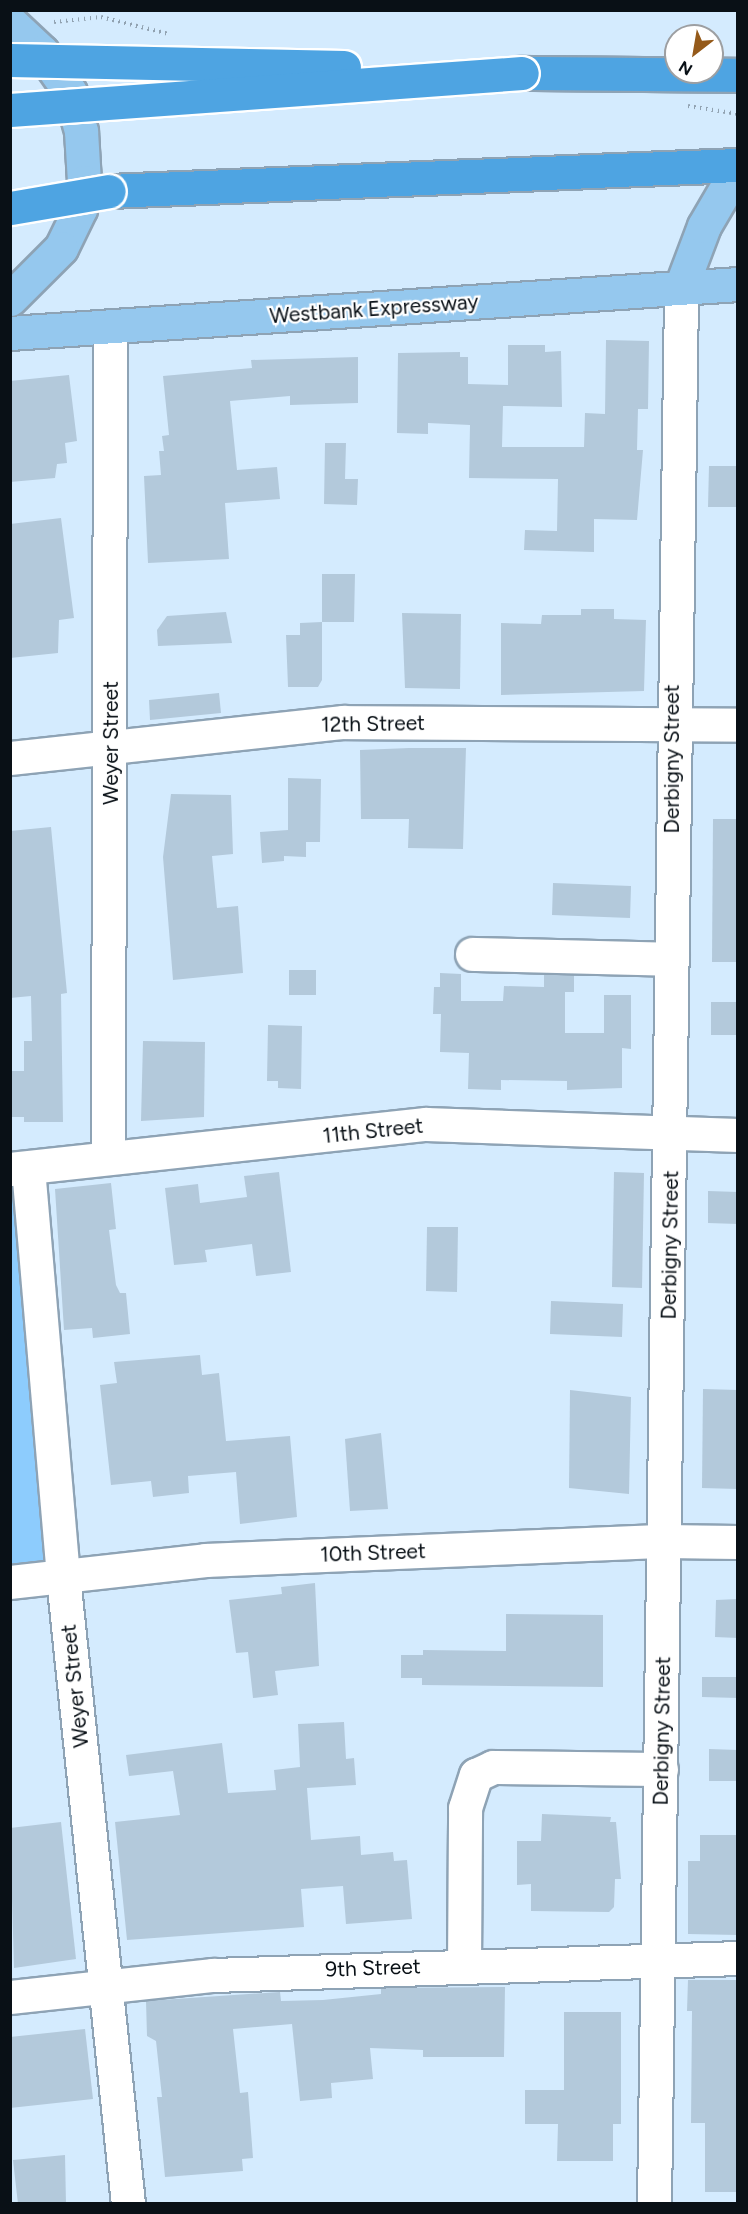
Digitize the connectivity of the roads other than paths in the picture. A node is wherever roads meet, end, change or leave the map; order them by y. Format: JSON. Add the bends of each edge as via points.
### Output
{"nodes":[{"id":1,"x":10,"y":22,"type":"edge"},
{"id":2,"x":10,"y":60,"type":"edge"},
{"id":3,"x":522,"y":73,"type":"junction"},
{"id":4,"x":738,"y":75,"type":"edge"},
{"id":5,"x":10,"y":110,"type":"edge"},
{"id":6,"x":738,"y":166,"type":"edge"},
{"id":7,"x":109,"y":191,"type":"junction"},
{"id":8,"x":10,"y":198,"type":"edge"},
{"id":9,"x":10,"y":208,"type":"edge"},
{"id":10,"x":738,"y":284,"type":"edge"},
{"id":11,"x":681,"y":287,"type":"junction"},
{"id":12,"x":10,"y":298,"type":"edge"},
{"id":13,"x":110,"y":328,"type":"junction"},
{"id":14,"x":10,"y":333,"type":"edge"},
{"id":15,"x":736,"y":720,"type":"edge"},
{"id":16,"x":672,"y":727,"type":"junction"},
{"id":17,"x":112,"y":747,"type":"junction"},
{"id":18,"x":10,"y":758,"type":"edge"},
{"id":19,"x":472,"y":954,"type":"dead end"},
{"id":20,"x":672,"y":959,"type":"junction"},
{"id":21,"x":672,"y":1134,"type":"junction"},
{"id":22,"x":738,"y":1135,"type":"edge"},
{"id":23,"x":108,"y":1158,"type":"junction"},
{"id":24,"x":19,"y":1168,"type":"edge"},
{"id":25,"x":665,"y":1541,"type":"junction"},
{"id":26,"x":738,"y":1542,"type":"edge"},
{"id":27,"x":63,"y":1577,"type":"junction"},
{"id":28,"x":10,"y":1582,"type":"edge"},
{"id":29,"x":661,"y":1769,"type":"junction"},
{"id":30,"x":658,"y":1957,"type":"junction"},
{"id":31,"x":738,"y":1958,"type":"edge"},
{"id":32,"x":464,"y":1965,"type":"junction"},
{"id":33,"x":107,"y":1986,"type":"junction"},
{"id":34,"x":10,"y":1997,"type":"edge"},
{"id":35,"x":128,"y":2204,"type":"edge"},
{"id":36,"x":654,"y":2204,"type":"edge"}],
"edges":[{"from":1,"to":12,"type":"main road","via":[[42,52],[70,92],[81,131],[84,182],[80,209],[61,248]]},
{"from":2,"to":3,"type":"highway","bridge":true},
{"from":3,"to":4,"type":"highway"},
{"from":3,"to":5,"type":"highway","bridge":true},
{"from":6,"to":7,"type":"highway"},
{"from":6,"to":11,"type":"main road","via":[[704,226]]},
{"from":7,"to":8,"type":"highway","bridge":true},
{"from":7,"to":9,"type":"highway","bridge":true},
{"from":10,"to":11,"type":"main road","name":"Westbank Expressway"},
{"from":11,"to":13,"type":"main road","name":"Westbank Expressway"},
{"from":11,"to":16,"type":"street","name":"Derbigny Street"},
{"from":13,"to":14,"type":"main road","name":"Westbank Expressway"},
{"from":13,"to":17,"type":"street","name":"Weyer Street"},
{"from":15,"to":16,"type":"street","name":"12th Street"},
{"from":16,"to":17,"type":"street","name":"12th Street","via":[[343,722]]},
{"from":16,"to":20,"type":"street","name":"Derbigny Street"},
{"from":17,"to":18,"type":"street","name":"12th Street"},
{"from":17,"to":23,"type":"street","name":"Weyer Street"},
{"from":19,"to":20,"type":"street"},
{"from":20,"to":21,"type":"street","name":"Derbigny Street"},
{"from":21,"to":22,"type":"street","name":"11th Street"},
{"from":21,"to":23,"type":"street","name":"11th Street","via":[[426,1124]]},
{"from":21,"to":25,"type":"street","name":"Derbigny Street"},
{"from":23,"to":24,"type":"street","name":"11th Street"},
{"from":24,"to":27,"type":"street","name":"Weyer Street"},
{"from":25,"to":26,"type":"street","name":"10th Street"},
{"from":25,"to":27,"type":"street","name":"10th Street","via":[[205,1560]]},
{"from":25,"to":29,"type":"street","name":"Derbigny Street"},
{"from":27,"to":28,"type":"street","name":"10th Street"},
{"from":27,"to":33,"type":"street","name":"Weyer Street"},
{"from":29,"to":30,"type":"street","name":"Derbigny Street"},
{"from":29,"to":32,"type":"street","via":[[493,1767],[476,1775],[465,1808]]},
{"from":30,"to":31,"type":"street","name":"9th Street"},
{"from":30,"to":32,"type":"street","name":"9th Street"},
{"from":30,"to":36,"type":"street","name":"Derbigny Street"},
{"from":32,"to":33,"type":"street","name":"9th Street","via":[[213,1975]]},
{"from":33,"to":34,"type":"street","name":"9th Street"},
{"from":33,"to":35,"type":"street","name":"Weyer Street"}]}
